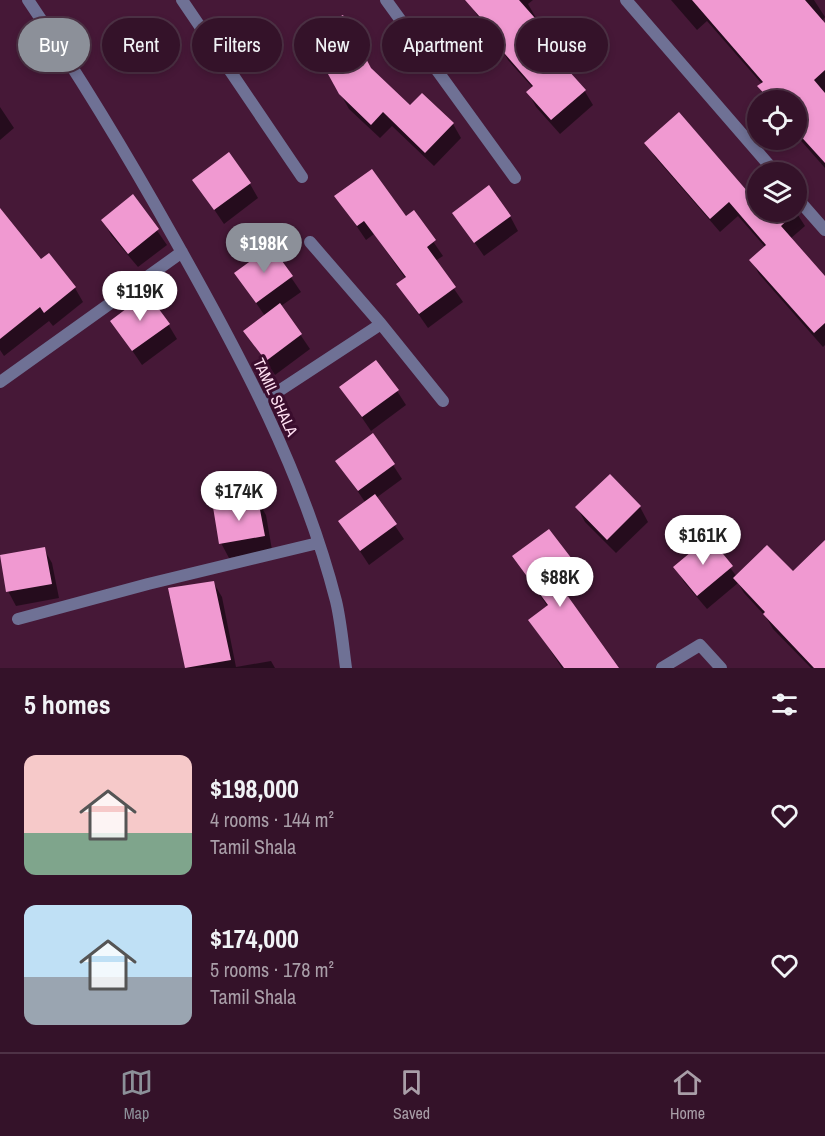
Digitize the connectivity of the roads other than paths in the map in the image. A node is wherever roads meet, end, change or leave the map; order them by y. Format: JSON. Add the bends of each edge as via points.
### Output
{"nodes":[{"id":1,"x":28,"y":0,"type":"edge"},
{"id":2,"x":182,"y":0,"type":"edge"},
{"id":3,"x":386,"y":0,"type":"edge"},
{"id":4,"x":626,"y":0,"type":"edge"},
{"id":5,"x":766,"y":162,"type":"edge"},
{"id":6,"x":302,"y":177,"type":"dead end"},
{"id":7,"x":515,"y":178,"type":"dead end"},
{"id":8,"x":807,"y":210,"type":"edge"},
{"id":9,"x":825,"y":230,"type":"edge"},
{"id":10,"x":310,"y":242,"type":"dead end"},
{"id":11,"x":182,"y":252,"type":"junction"},
{"id":12,"x":381,"y":324,"type":"junction"},
{"id":13,"x":0,"y":382,"type":"edge"},
{"id":14,"x":443,"y":400,"type":"dead end"},
{"id":15,"x":261,"y":402,"type":"junction"},
{"id":16,"x":318,"y":543,"type":"junction"},
{"id":17,"x":18,"y":619,"type":"dead end"},
{"id":18,"x":346,"y":668,"type":"edge"},
{"id":19,"x":662,"y":668,"type":"edge"},
{"id":20,"x":721,"y":668,"type":"edge"}],
"edges":[{"from":1,"to":11,"type":"street","name":"TAMIL SHALA","via":[[74,68]]},
{"from":2,"to":6,"type":"street"},
{"from":3,"to":7,"type":"street"},
{"from":4,"to":5,"type":"street"},
{"from":8,"to":9,"type":"street"},
{"from":10,"to":12,"type":"street"},
{"from":11,"to":13,"type":"street"},
{"from":11,"to":15,"type":"street","name":"TAMIL SHALA"},
{"from":12,"to":14,"type":"street"},
{"from":12,"to":15,"type":"street"},
{"from":15,"to":16,"type":"street","name":"TAMIL SHALA"},
{"from":16,"to":17,"type":"street"},
{"from":16,"to":18,"type":"street","name":"TAMIL SHALA","via":[[336,602]]},
{"from":19,"to":20,"type":"street","via":[[700,645]]}]}
